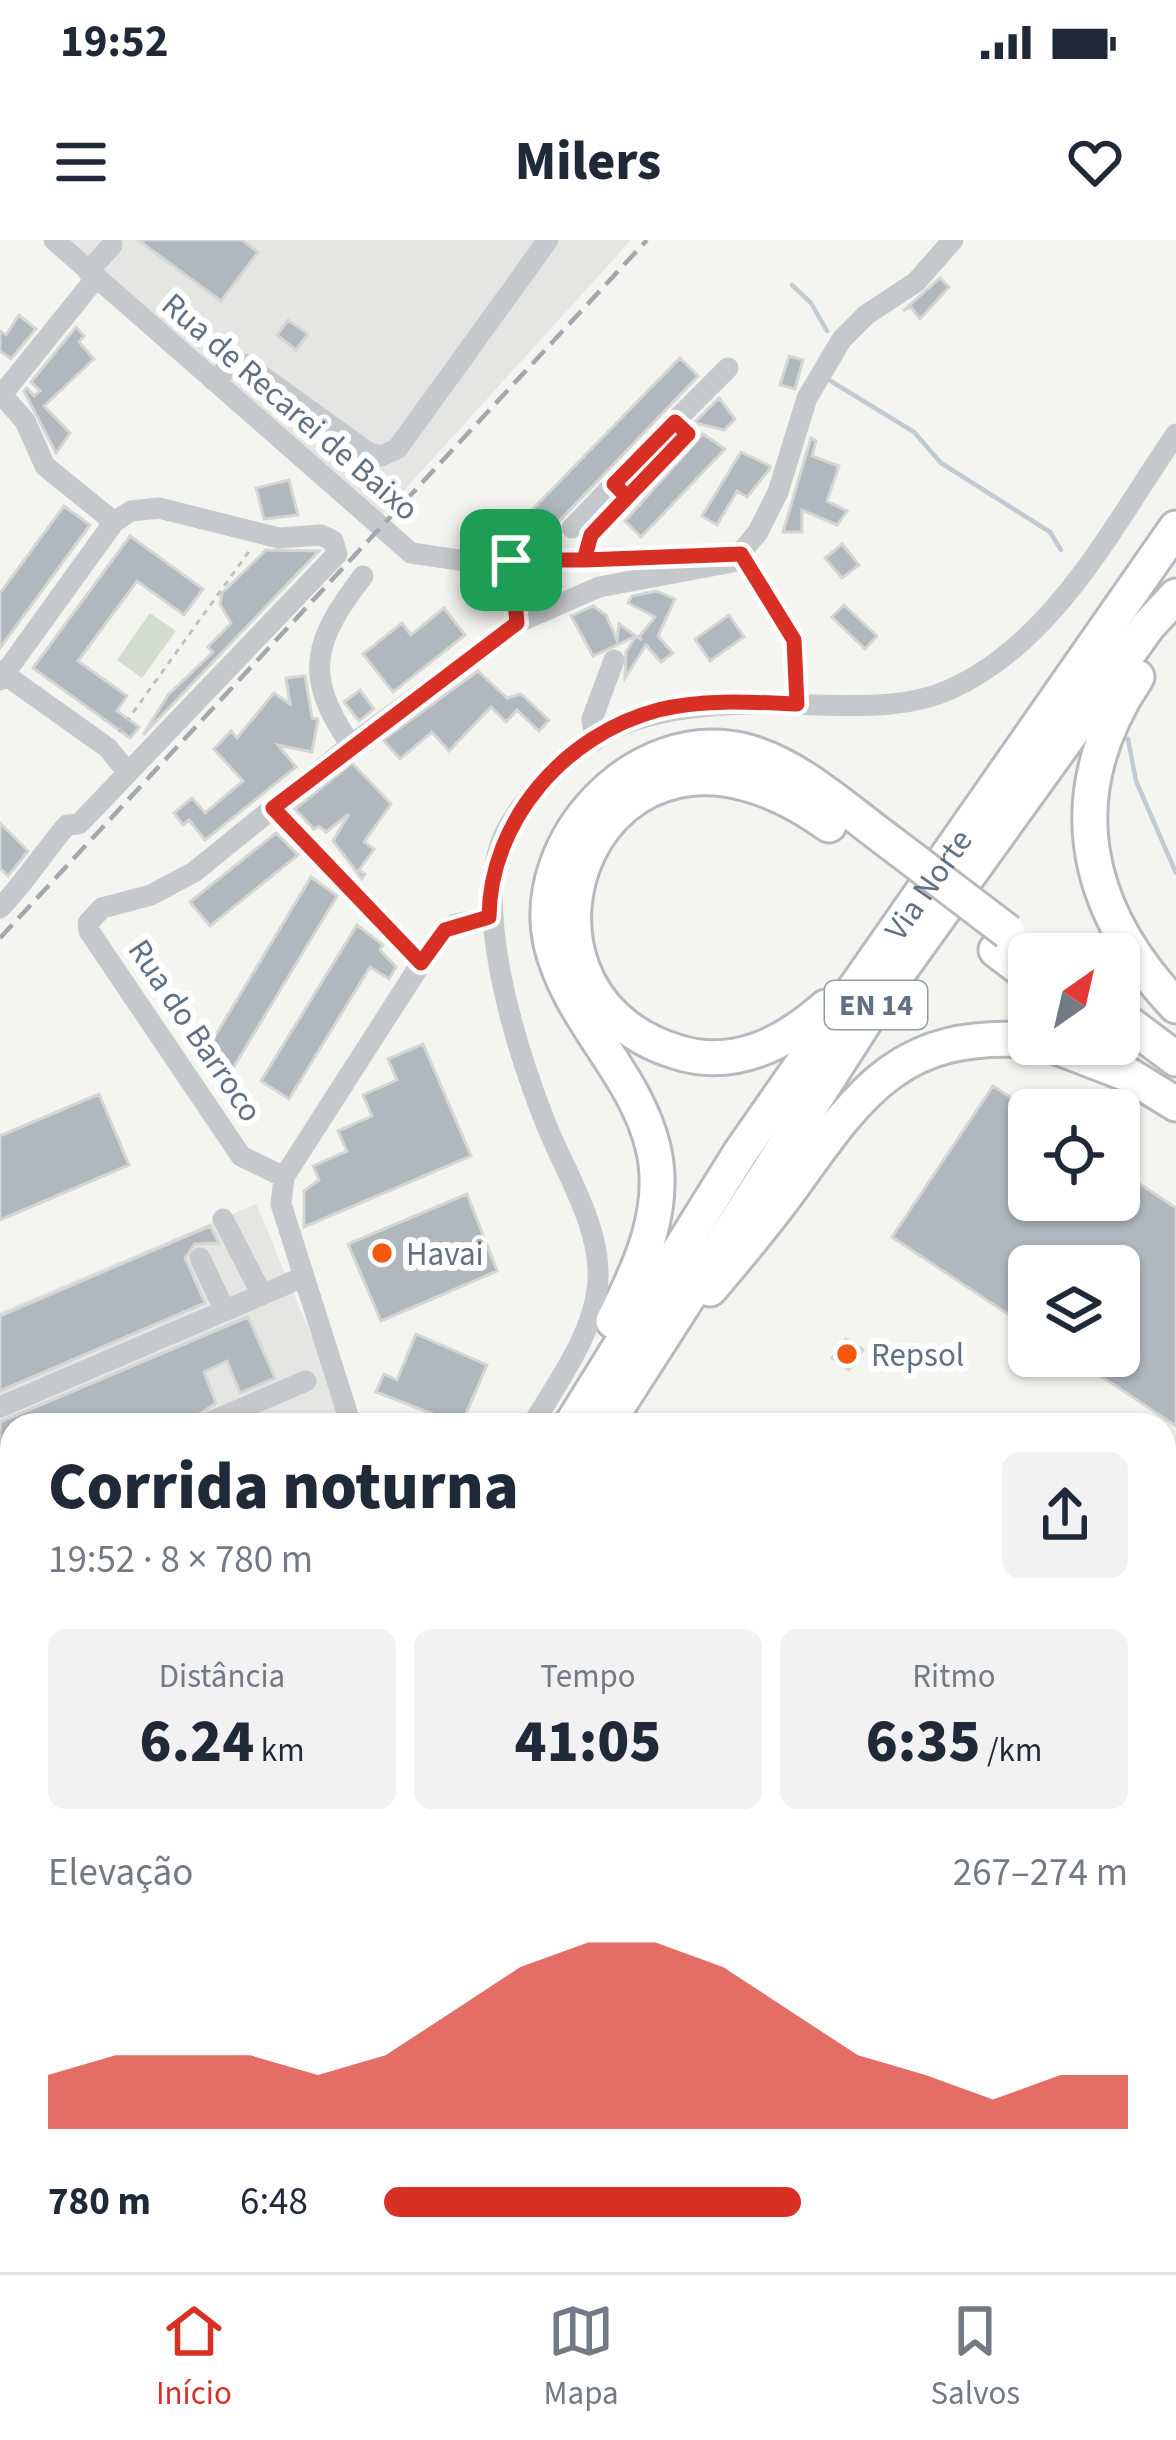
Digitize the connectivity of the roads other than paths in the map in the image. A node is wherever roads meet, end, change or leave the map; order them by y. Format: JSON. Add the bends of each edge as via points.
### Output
{"nodes":[{"id":1,"x":54,"y":240,"type":"edge"},
{"id":2,"x":548,"y":240,"type":"edge"},
{"id":3,"x":953,"y":240,"type":"edge"},
{"id":4,"x":112,"y":244,"type":"dead end"},
{"id":5,"x":92,"y":275,"type":"junction"},
{"id":6,"x":728,"y":368,"type":"dead end"},
{"id":7,"x":213,"y":380,"type":"junction"},
{"id":8,"x":1,"y":396,"type":"edge"},
{"id":9,"x":1176,"y":434,"type":"edge"},
{"id":10,"x":621,"y":490,"type":"junction"},
{"id":11,"x":114,"y":522,"type":"junction"},
{"id":12,"x":572,"y":528,"type":"dead end"},
{"id":13,"x":1176,"y":528,"type":"edge"},
{"id":14,"x":741,"y":554,"type":"junction"},
{"id":15,"x":511,"y":560,"type":"junction"},
{"id":16,"x":584,"y":560,"type":"junction"},
{"id":17,"x":363,"y":576,"type":"dead end"},
{"id":18,"x":1174,"y":600,"type":"edge"},
{"id":19,"x":517,"y":623,"type":"junction"},
{"id":20,"x":614,"y":660,"type":"dead end"},
{"id":21,"x":2,"y":675,"type":"edge"},
{"id":22,"x":797,"y":704,"type":"junction"},
{"id":23,"x":595,"y":740,"type":"junction"},
{"id":24,"x":351,"y":745,"type":"junction"},
{"id":25,"x":128,"y":773,"type":"junction"},
{"id":26,"x":273,"y":808,"type":"junction"},
{"id":27,"x":885,"y":852,"type":"junction"},
{"id":28,"x":0,"y":908,"type":"edge"},
{"id":29,"x":489,"y":917,"type":"junction"},
{"id":30,"x":1002,"y":941,"type":"junction"},
{"id":31,"x":1008,"y":943,"type":"edge"},
{"id":32,"x":1008,"y":949,"type":"edge"},
{"id":33,"x":421,"y":963,"type":"junction"},
{"id":34,"x":868,"y":970,"type":"junction"},
{"id":35,"x":1176,"y":1006,"type":"edge"},
{"id":36,"x":1140,"y":1032,"type":"edge"},
{"id":37,"x":1008,"y":1039,"type":"edge"},
{"id":38,"x":1140,"y":1059,"type":"edge"},
{"id":39,"x":1176,"y":1059,"type":"edge"},
{"id":40,"x":1103,"y":1065,"type":"edge"},
{"id":41,"x":1176,"y":1086,"type":"edge"},
{"id":42,"x":1176,"y":1104,"type":"edge"},
{"id":43,"x":284,"y":1177,"type":"junction"},
{"id":44,"x":223,"y":1220,"type":"dead end"},
{"id":45,"x":200,"y":1258,"type":"dead end"},
{"id":46,"x":301,"y":1278,"type":"junction"},
{"id":47,"x":262,"y":1295,"type":"junction"},
{"id":48,"x":225,"y":1311,"type":"junction"},
{"id":49,"x":306,"y":1381,"type":"dead end"},
{"id":50,"x":0,"y":1407,"type":"edge"},
{"id":51,"x":231,"y":1413,"type":"edge"},
{"id":52,"x":347,"y":1413,"type":"edge"},
{"id":53,"x":539,"y":1413,"type":"edge"},
{"id":54,"x":574,"y":1413,"type":"edge"},
{"id":55,"x":576,"y":1413,"type":"edge"},
{"id":56,"x":619,"y":1413,"type":"edge"},
{"id":57,"x":620,"y":1413,"type":"edge"}],
"edges":[{"from":1,"to":5,"type":"street","name":"Rua de Recarei de Baixo"},
{"from":2,"to":7,"type":"street","via":[[397,449],[382,456],[249,356]]},
{"from":3,"to":14,"type":"street","via":[[916,282],[842,339],[815,380],[778,492]]},
{"from":4,"to":5,"type":"street"},
{"from":5,"to":7,"type":"street","name":"Rua de Recarei de Baixo"},
{"from":5,"to":8,"type":"street"},
{"from":6,"to":10,"type":"street","via":[[675,422],[688,434]]},
{"from":7,"to":15,"type":"street","name":"Rua de Recarei de Baixo","via":[[400,547],[424,558]]},
{"from":8,"to":11,"type":"street","via":[[25,421],[45,466]]},
{"from":9,"to":22,"type":"street","via":[[1023,644],[950,690],[914,701]]},
{"from":10,"to":12,"type":"street"},
{"from":10,"to":16,"type":"street"},
{"from":11,"to":21,"type":"street"},
{"from":11,"to":25,"type":"street","via":[[159,508],[261,534],[321,536],[337,554]]},
{"from":13,"to":34,"type":"highway","name":"Via Norte","number":"EN 14"},
{"from":14,"to":16,"type":"street","name":"Rua de Recarei de Baixo"},
{"from":14,"to":19,"type":"street","via":[[722,568],[598,587]]},
{"from":14,"to":22,"type":"street","via":[[794,640]]},
{"from":15,"to":16,"type":"street","name":"Rua de Recarei de Baixo"},
{"from":15,"to":19,"type":"street"},
{"from":17,"to":24,"type":"street","via":[[318,645],[323,691]]},
{"from":18,"to":35,"type":"highway","via":[[1169,630],[1112,718],[1088,814],[1107,907],[1128,952]]},
{"from":18,"to":56,"type":"highway","name":"Via Norte","number":"EN 14","via":[[878,1001]]},
{"from":19,"to":24,"type":"street"},
{"from":20,"to":23,"type":"street","via":[[592,719]]},
{"from":21,"to":25,"type":"street","via":[[108,748]]},
{"from":22,"to":23,"type":"street","via":[[662,709]]},
{"from":23,"to":29,"type":"street","via":[[559,766],[509,825],[489,888]]},
{"from":24,"to":26,"type":"street"},
{"from":25,"to":28,"type":"street","via":[[79,824],[67,825]]},
{"from":26,"to":33,"type":"street"},
{"from":26,"to":43,"type":"street","name":"Rua do Barroco","via":[[194,872],[152,896],[102,908],[88,923],[241,1156]]},
{"from":27,"to":30,"type":"highway"},
{"from":27,"to":34,"type":"highway","via":[[778,792],[710,775],[651,790],[614,816],[588,850],[572,902],[578,949],[597,995],[633,1032],[682,1054],[741,1056],[791,1038]]},
{"from":27,"to":54,"type":"highway","via":[[795,775],[721,748],[648,764],[600,797],[571,832],[551,884],[552,945],[563,984],[640,1111],[657,1182],[640,1269]]},
{"from":29,"to":33,"type":"street","via":[[445,930]]},
{"from":29,"to":53,"type":"street","via":[[525,1061],[594,1243],[598,1275],[587,1324]]},
{"from":30,"to":31,"type":"highway"},
{"from":30,"to":32,"type":"highway"},
{"from":33,"to":43,"type":"street"},
{"from":34,"to":55,"type":"highway","name":"Via Norte","number":"EN 14","via":[[740,1153]]},
{"from":36,"to":39,"type":"highway"},
{"from":37,"to":57,"type":"highway","via":[[929,1049],[890,1068],[856,1099]]},
{"from":38,"to":41,"type":"highway"},
{"from":40,"to":42,"type":"highway"},
{"from":43,"to":46,"type":"street","via":[[281,1204]]},
{"from":44,"to":47,"type":"street"},
{"from":45,"to":48,"type":"street"},
{"from":46,"to":47,"type":"street"},
{"from":46,"to":52,"type":"street"},
{"from":47,"to":48,"type":"street"},
{"from":48,"to":50,"type":"street"},
{"from":49,"to":51,"type":"street"}]}
